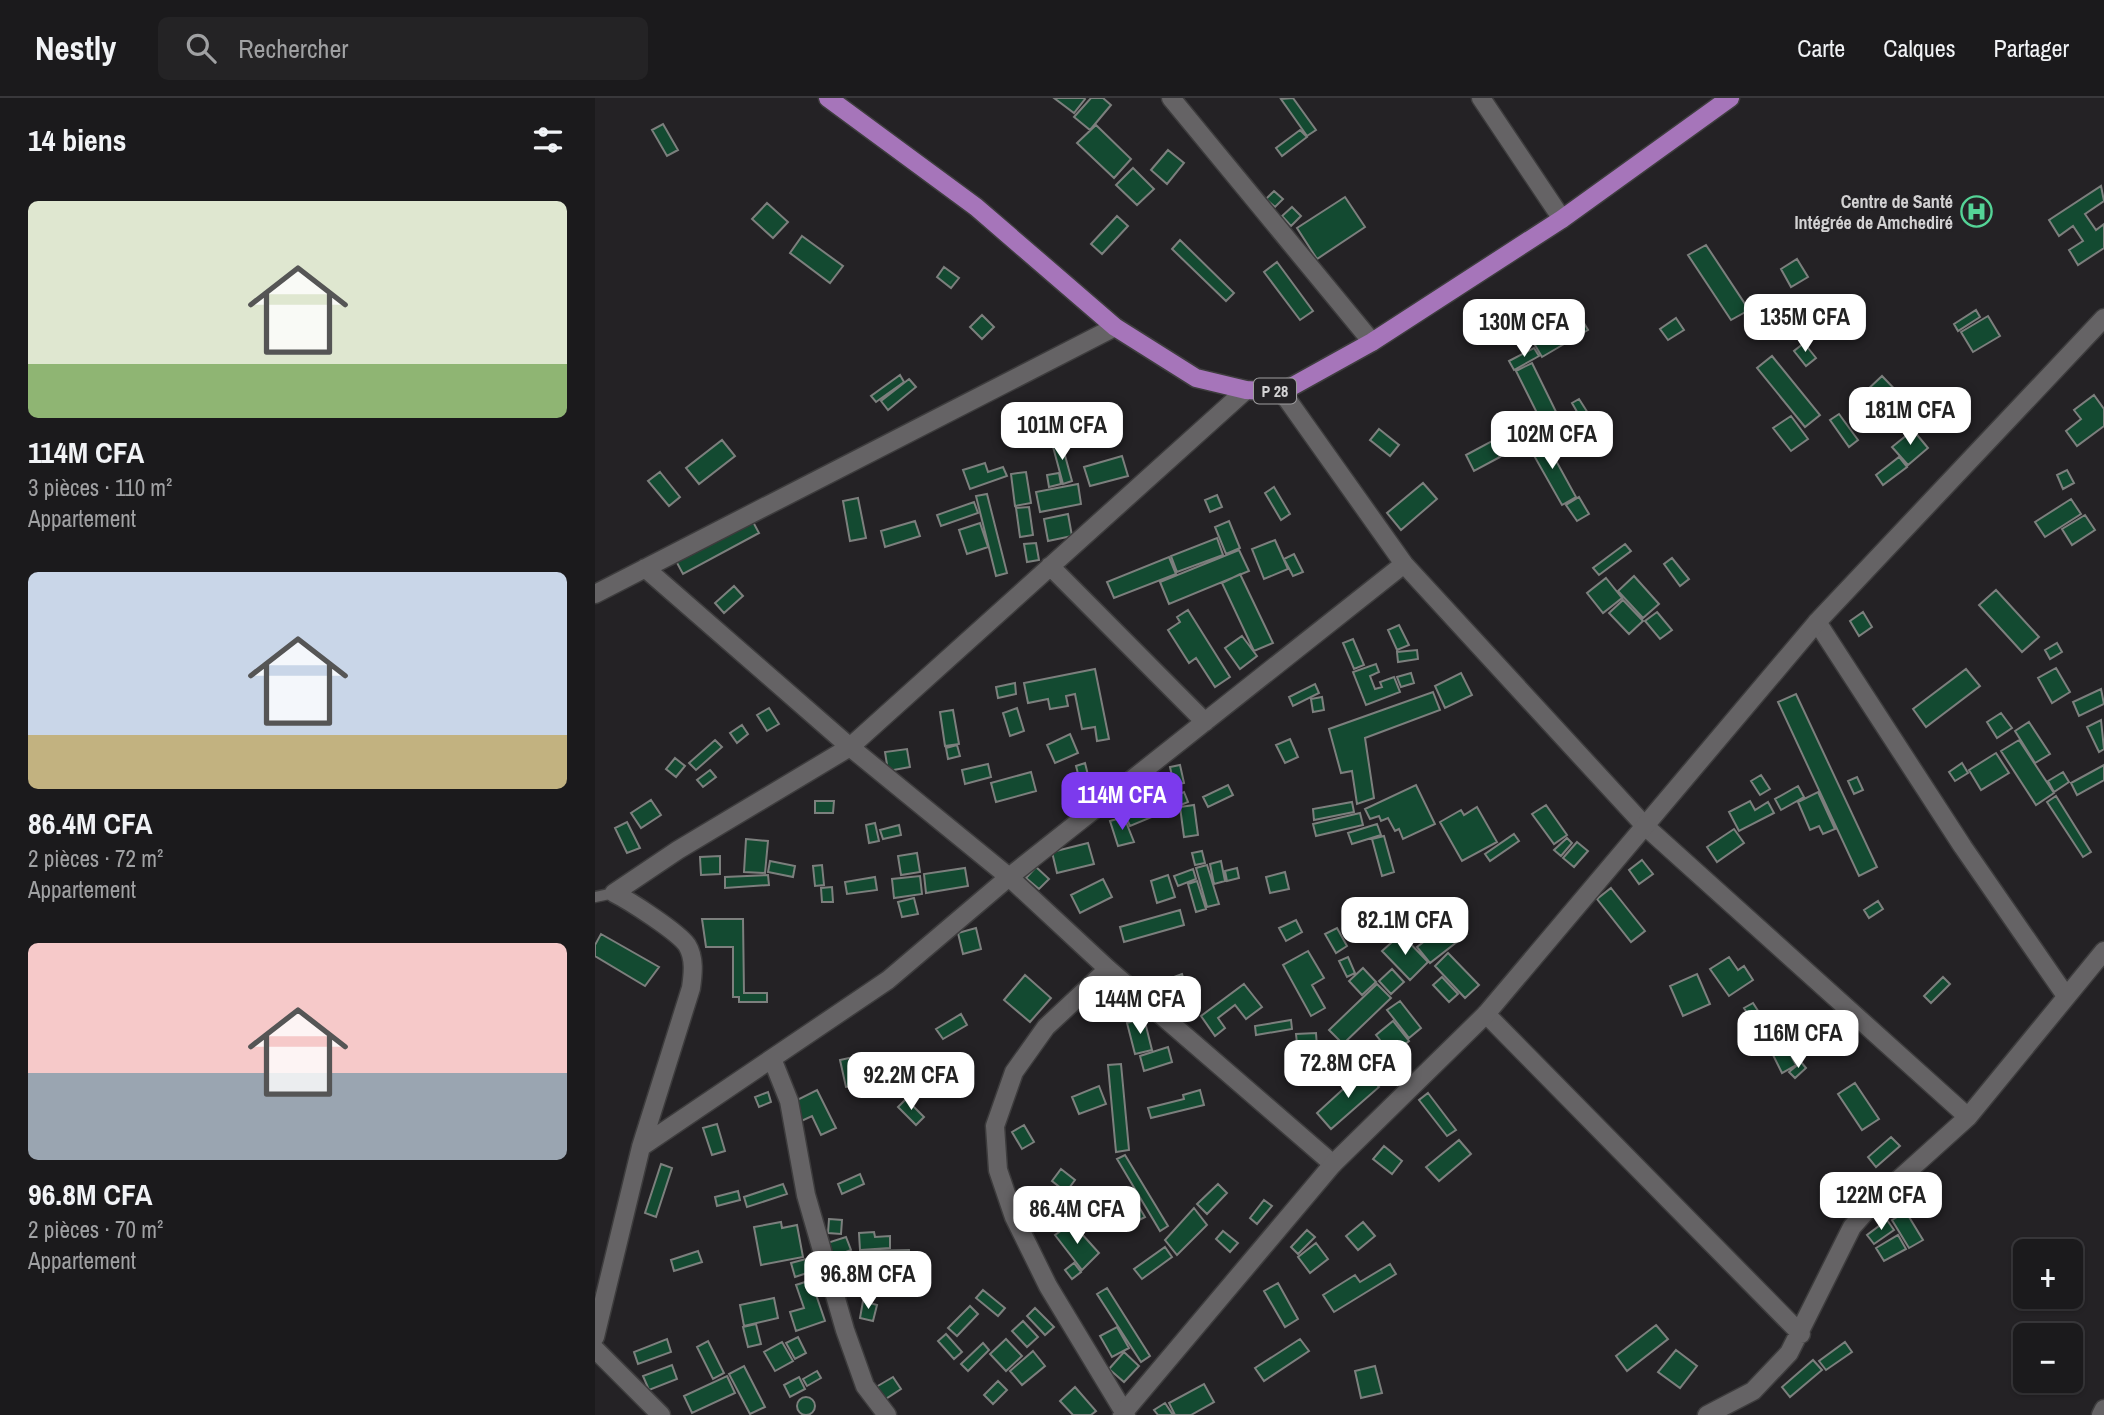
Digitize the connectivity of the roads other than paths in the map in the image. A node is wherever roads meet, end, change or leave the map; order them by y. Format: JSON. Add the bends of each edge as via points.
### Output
{"nodes":[{"id":1,"x":828,"y":98,"type":"edge"},
{"id":2,"x":1171,"y":98,"type":"edge"},
{"id":3,"x":1481,"y":98,"type":"edge"},
{"id":4,"x":1730,"y":98,"type":"edge"},
{"id":5,"x":1562,"y":219,"type":"junction"},
{"id":6,"x":2104,"y":318,"type":"edge"},
{"id":7,"x":1115,"y":327,"type":"junction"},
{"id":8,"x":1372,"y":342,"type":"junction"},
{"id":9,"x":1246,"y":390,"type":"junction"},
{"id":10,"x":1282,"y":392,"type":"junction"},
{"id":11,"x":1403,"y":564,"type":"junction"},
{"id":12,"x":1050,"y":566,"type":"junction"},
{"id":13,"x":645,"y":568,"type":"junction"},
{"id":14,"x":595,"y":594,"type":"edge"},
{"id":15,"x":1817,"y":622,"type":"junction"},
{"id":16,"x":1205,"y":722,"type":"junction"},
{"id":17,"x":850,"y":747,"type":"junction"},
{"id":18,"x":1645,"y":826,"type":"junction"},
{"id":19,"x":1009,"y":877,"type":"junction"},
{"id":20,"x":614,"y":893,"type":"junction"},
{"id":21,"x":595,"y":897,"type":"edge"},
{"id":22,"x":2104,"y":951,"type":"edge"},
{"id":23,"x":1108,"y":969,"type":"junction"},
{"id":24,"x":2066,"y":996,"type":"junction"},
{"id":25,"x":1486,"y":1014,"type":"junction"},
{"id":26,"x":772,"y":1061,"type":"junction"},
{"id":27,"x":1968,"y":1117,"type":"junction"},
{"id":28,"x":641,"y":1147,"type":"junction"},
{"id":29,"x":1333,"y":1164,"type":"junction"},
{"id":30,"x":1801,"y":1334,"type":"junction"},
{"id":31,"x":595,"y":1337,"type":"edge"},
{"id":32,"x":595,"y":1349,"type":"edge"},
{"id":33,"x":2104,"y":1409,"type":"edge"},
{"id":34,"x":1124,"y":1414,"type":"edge"},
{"id":35,"x":661,"y":1415,"type":"edge"},
{"id":36,"x":887,"y":1415,"type":"edge"},
{"id":37,"x":1707,"y":1415,"type":"edge"},
{"id":38,"x":2101,"y":1415,"type":"edge"}],
"edges":[{"from":1,"to":7,"type":"main road","number":"P 28","via":[[976,207]]},
{"from":2,"to":8,"type":"street"},
{"from":3,"to":5,"type":"street"},
{"from":4,"to":5,"type":"main road","number":"P 28"},
{"from":5,"to":8,"type":"main road","number":"P 28"},
{"from":6,"to":15,"type":"street"},
{"from":7,"to":9,"type":"main road","number":"P 28","via":[[1196,378]]},
{"from":7,"to":13,"type":"street"},
{"from":8,"to":10,"type":"main road","number":"P 28"},
{"from":9,"to":10,"type":"main road","number":"P 28"},
{"from":9,"to":12,"type":"street"},
{"from":10,"to":11,"type":"street"},
{"from":11,"to":16,"type":"street"},
{"from":11,"to":18,"type":"street"},
{"from":12,"to":16,"type":"street"},
{"from":12,"to":17,"type":"street"},
{"from":13,"to":14,"type":"street"},
{"from":13,"to":17,"type":"street"},
{"from":15,"to":18,"type":"street"},
{"from":15,"to":24,"type":"street"},
{"from":16,"to":19,"type":"street"},
{"from":17,"to":19,"type":"street"},
{"from":17,"to":20,"type":"street"},
{"from":18,"to":25,"type":"street"},
{"from":18,"to":27,"type":"street"},
{"from":19,"to":23,"type":"street"},
{"from":19,"to":26,"type":"street","via":[[888,980]]},
{"from":20,"to":21,"type":"lane"},
{"from":20,"to":28,"type":"street","via":[[636,904],[686,944],[694,964],[691,988]]},
{"from":22,"to":24,"type":"street"},
{"from":23,"to":29,"type":"street"},
{"from":23,"to":34,"type":"street","via":[[1038,1038],[1014,1072],[995,1126],[998,1170],[1014,1217],[1048,1286]]},
{"from":24,"to":27,"type":"street"},
{"from":25,"to":29,"type":"street"},
{"from":25,"to":30,"type":"street"},
{"from":26,"to":28,"type":"street"},
{"from":26,"to":36,"type":"street","via":[[789,1101],[806,1195],[845,1330],[865,1386]]},
{"from":27,"to":30,"type":"street","via":[[1851,1227]]},
{"from":28,"to":31,"type":"street"},
{"from":29,"to":34,"type":"street"},
{"from":30,"to":37,"type":"street","via":[[1753,1391]]},
{"from":32,"to":35,"type":"street"},
{"from":33,"to":38,"type":"street"}]}
